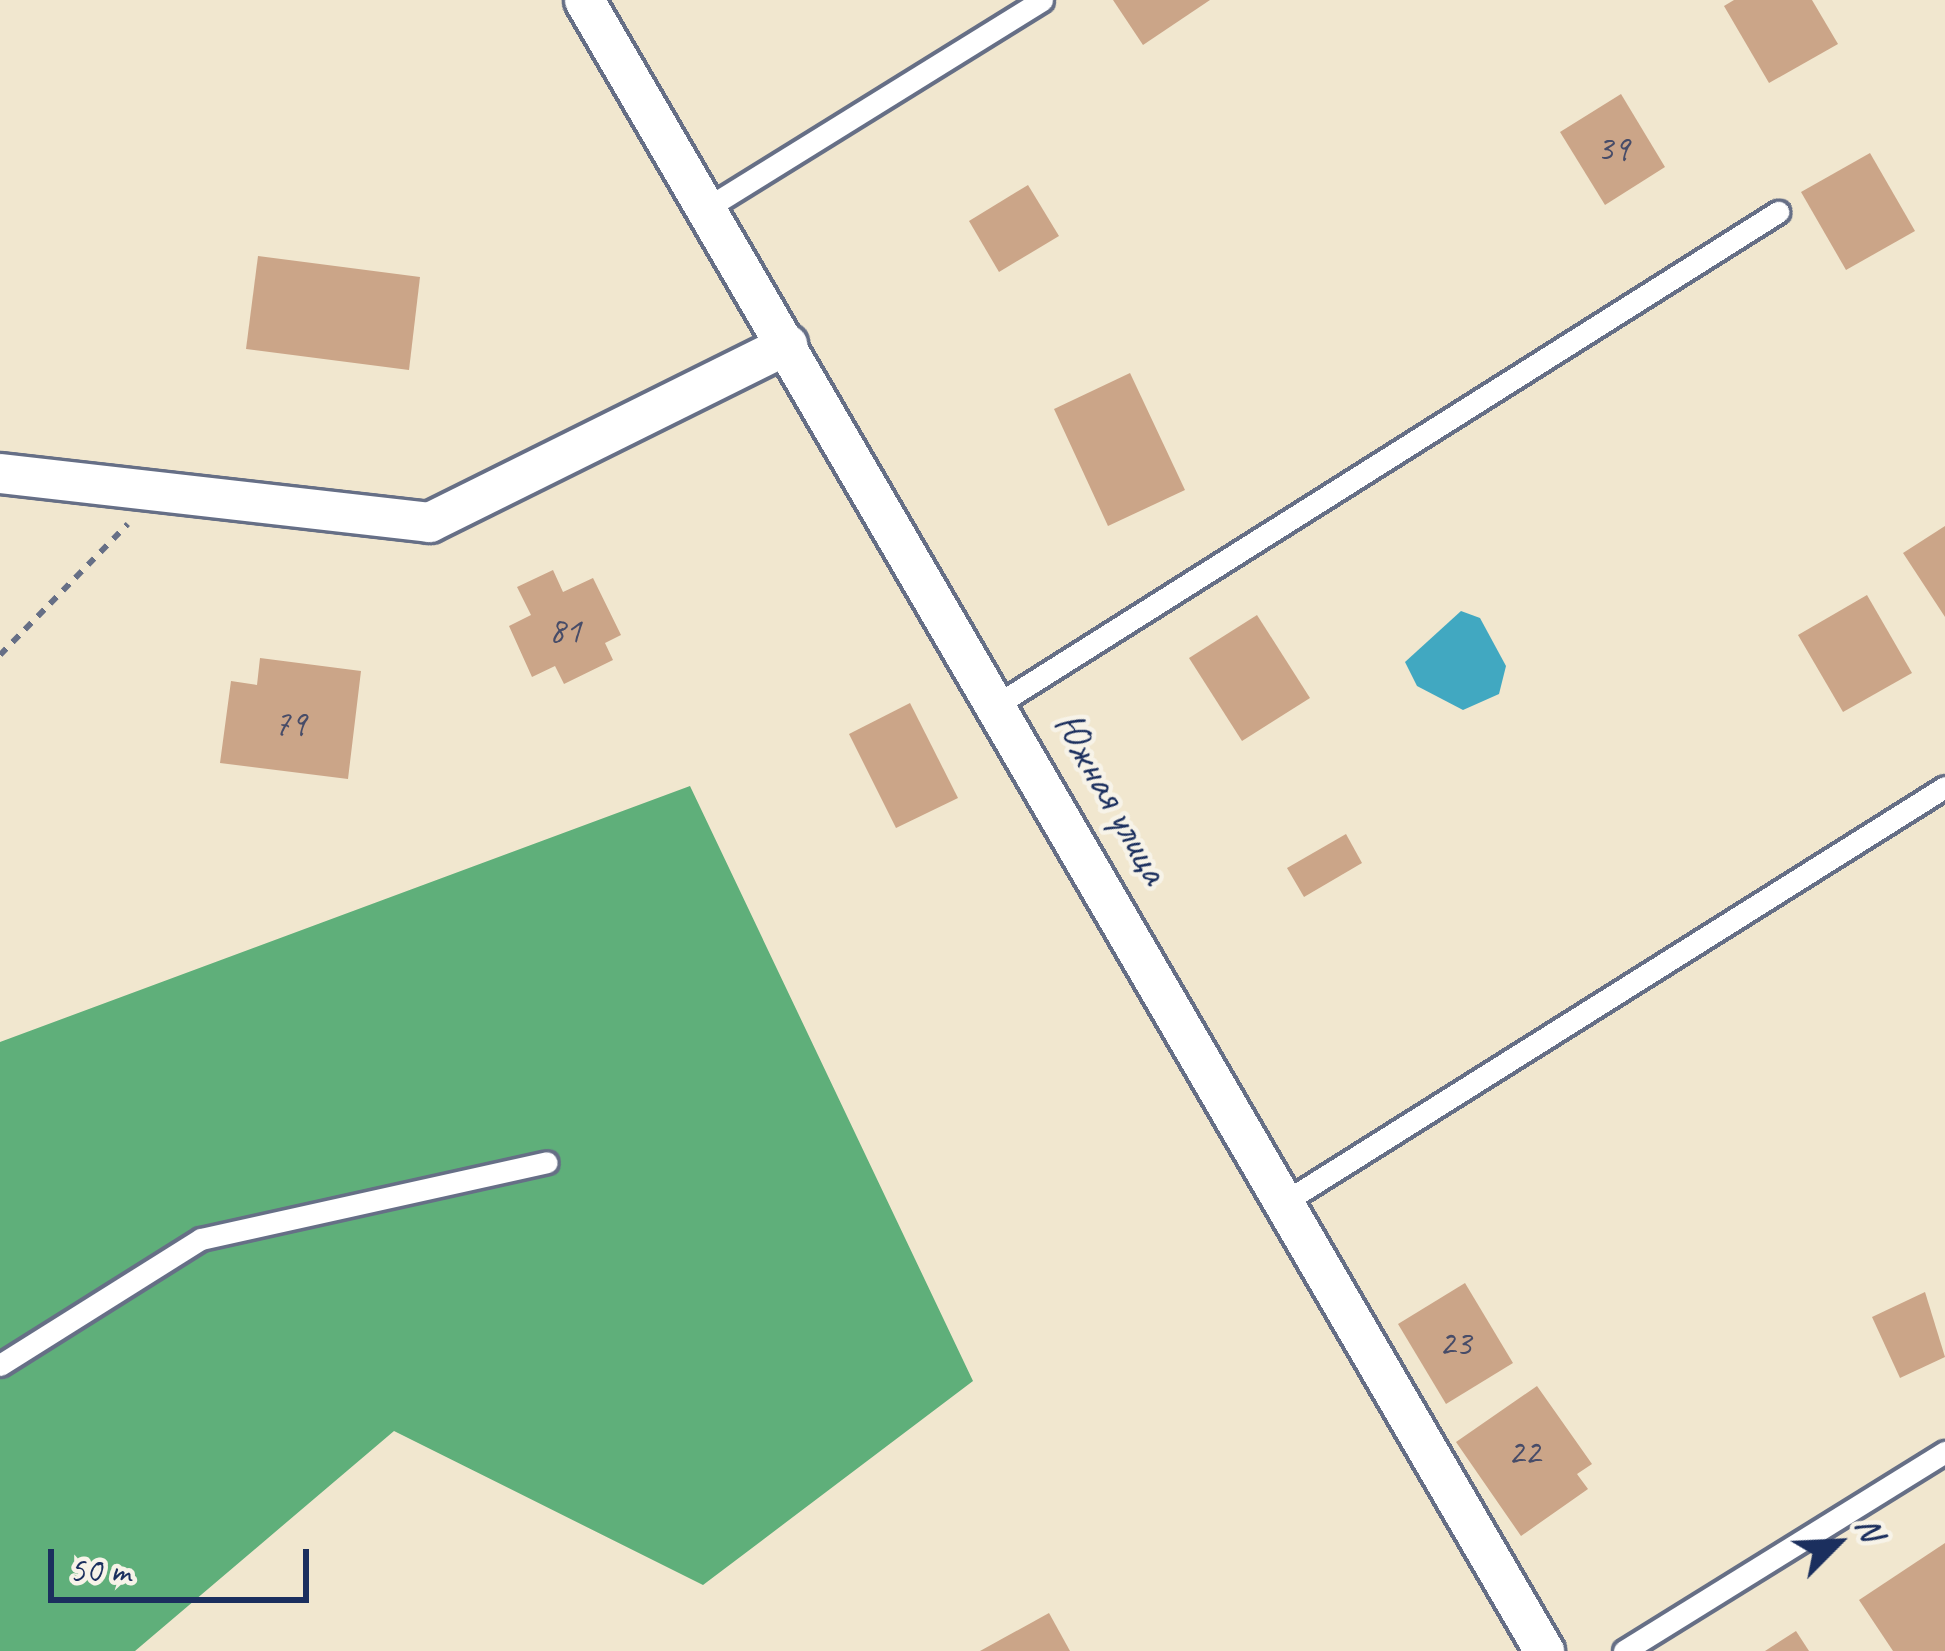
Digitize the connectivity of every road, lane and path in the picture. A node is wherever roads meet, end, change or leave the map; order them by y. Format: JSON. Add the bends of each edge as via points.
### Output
{"nodes":[{"id":1,"x":584,"y":0,"type":"edge"},
{"id":2,"x":1042,"y":0,"type":"edge"},
{"id":3,"x":707,"y":208,"type":"junction"},
{"id":4,"x":1778,"y":212,"type":"dead end"},
{"id":5,"x":787,"y":344,"type":"junction"},
{"id":6,"x":0,"y":473,"type":"edge"},
{"id":7,"x":161,"y":491,"type":"junction"},
{"id":8,"x":0,"y":655,"type":"edge"},
{"id":9,"x":1001,"y":702,"type":"junction"},
{"id":10,"x":1945,"y":787,"type":"edge"},
{"id":11,"x":547,"y":1162,"type":"dead end"},
{"id":12,"x":1286,"y":1201,"type":"junction"},
{"id":13,"x":0,"y":1365,"type":"edge"},
{"id":14,"x":1945,"y":1452,"type":"edge"},
{"id":15,"x":1544,"y":1651,"type":"edge"},
{"id":16,"x":1624,"y":1651,"type":"edge"}],
"edges":[{"from":1,"to":3,"type":"street","name":"Южная улица"},
{"from":2,"to":3,"type":"lane"},
{"from":3,"to":5,"type":"street","name":"Южная улица"},
{"from":4,"to":9,"type":"lane"},
{"from":5,"to":7,"type":"street","via":[[429,522]]},
{"from":5,"to":9,"type":"street","name":"Южная улица"},
{"from":6,"to":7,"type":"street"},
{"from":7,"to":8,"type":"path"},
{"from":9,"to":12,"type":"street","name":"Южная улица"},
{"from":10,"to":12,"type":"lane"},
{"from":11,"to":13,"type":"lane","via":[[202,1239]]},
{"from":12,"to":15,"type":"street","name":"Южная улица"},
{"from":14,"to":16,"type":"lane"}]}
